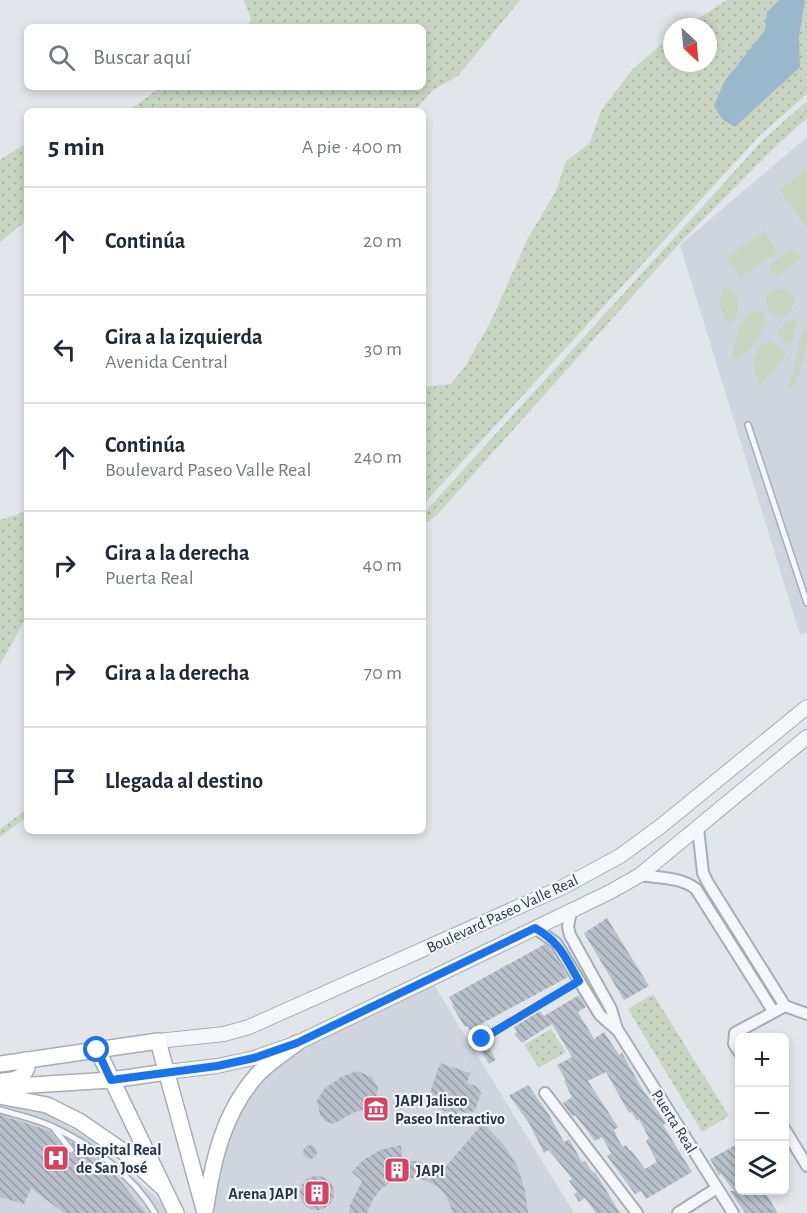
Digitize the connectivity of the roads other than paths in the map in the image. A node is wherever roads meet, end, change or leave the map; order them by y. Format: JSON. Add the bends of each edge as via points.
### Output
{"nodes":[{"id":1,"x":748,"y":425,"type":"dead end"},
{"id":2,"x":807,"y":603,"type":"edge"},
{"id":3,"x":807,"y":707,"type":"edge"},
{"id":4,"x":807,"y":737,"type":"edge"},
{"id":5,"x":698,"y":828,"type":"junction"},
{"id":6,"x":640,"y":875,"type":"junction"},
{"id":7,"x":571,"y":911,"type":"junction"},
{"id":8,"x":535,"y":928,"type":"junction"},
{"id":9,"x":591,"y":974,"type":"junction"},
{"id":10,"x":579,"y":981,"type":"junction"},
{"id":11,"x":785,"y":1006,"type":"junction"},
{"id":12,"x":773,"y":1011,"type":"junction"},
{"id":13,"x":807,"y":1014,"type":"edge"},
{"id":14,"x":616,"y":1029,"type":"junction"},
{"id":15,"x":735,"y":1033,"type":"edge"},
{"id":16,"x":482,"y":1039,"type":"dead end"},
{"id":17,"x":158,"y":1041,"type":"junction"},
{"id":18,"x":297,"y":1043,"type":"junction"},
{"id":19,"x":97,"y":1050,"type":"junction"},
{"id":20,"x":25,"y":1060,"type":"junction"},
{"id":21,"x":0,"y":1064,"type":"edge"},
{"id":22,"x":167,"y":1072,"type":"junction"},
{"id":23,"x":111,"y":1080,"type":"junction"},
{"id":24,"x":0,"y":1082,"type":"edge"},
{"id":25,"x":0,"y":1087,"type":"edge"},
{"id":26,"x":545,"y":1093,"type":"dead end"},
{"id":27,"x":0,"y":1096,"type":"edge"},
{"id":28,"x":0,"y":1110,"type":"edge"},
{"id":29,"x":52,"y":1126,"type":"junction"},
{"id":30,"x":789,"y":1136,"type":"edge"},
{"id":31,"x":104,"y":1137,"type":"junction"},
{"id":32,"x":70,"y":1150,"type":"dead end"},
{"id":33,"x":94,"y":1150,"type":"junction"},
{"id":34,"x":807,"y":1166,"type":"edge"},
{"id":35,"x":163,"y":1188,"type":"junction"},
{"id":36,"x":717,"y":1188,"type":"junction"},
{"id":37,"x":155,"y":1213,"type":"edge"},
{"id":38,"x":176,"y":1213,"type":"edge"},
{"id":39,"x":205,"y":1213,"type":"edge"},
{"id":40,"x":637,"y":1213,"type":"edge"},
{"id":41,"x":678,"y":1213,"type":"edge"},
{"id":42,"x":733,"y":1213,"type":"edge"}],
"edges":[{"from":1,"to":2,"type":"lane"},
{"from":3,"to":17,"type":"street","name":"Boulevard Paseo Valle Real","via":[[661,826],[620,856],[563,887],[249,1027],[224,1034]]},
{"from":4,"to":5,"type":"street","name":"Boulevard Paseo Valle Real"},
{"from":5,"to":6,"type":"street","name":"Boulevard Paseo Valle Real"},
{"from":5,"to":11,"type":"street","via":[[703,873]]},
{"from":6,"to":7,"type":"street","name":"Boulevard Paseo Valle Real"},
{"from":6,"to":12,"type":"street","via":[[679,881],[696,889]]},
{"from":7,"to":8,"type":"street","name":"Boulevard Paseo Valle Real"},
{"from":7,"to":9,"type":"street","name":"Puerta Real","via":[[570,935]]},
{"from":8,"to":10,"type":"street","name":"Puerta Real","via":[[556,943]]},
{"from":8,"to":18,"type":"street","name":"Boulevard Paseo Valle Real"},
{"from":9,"to":10,"type":"street"},
{"from":9,"to":14,"type":"street","name":"Puerta Real","via":[[611,1009]]},
{"from":10,"to":14,"type":"street","name":"Puerta Real","via":[[600,1016]]},
{"from":10,"to":16,"type":"lane"},
{"from":11,"to":12,"type":"street"},
{"from":11,"to":13,"type":"street"},
{"from":12,"to":15,"type":"street"},
{"from":14,"to":36,"type":"street","name":"Puerta Real"},
{"from":17,"to":19,"type":"main road"},
{"from":17,"to":22,"type":"main road"},
{"from":18,"to":22,"type":"street","name":"Boulevard Paseo Valle Real","via":[[245,1060]]},
{"from":18,"to":39,"type":"main road","via":[[258,1074],[235,1106],[219,1140]]},
{"from":19,"to":20,"type":"main road"},
{"from":19,"to":23,"type":"main road"},
{"from":20,"to":21,"type":"main road"},
{"from":20,"to":24,"type":"main road","via":[[24,1074]]},
{"from":22,"to":23,"type":"main road"},
{"from":22,"to":39,"type":"main road"},
{"from":23,"to":25,"type":"main road"},
{"from":23,"to":35,"type":"main road"},
{"from":26,"to":40,"type":"street"},
{"from":27,"to":31,"type":"main road","via":[[47,1105]]},
{"from":28,"to":29,"type":"lane"},
{"from":29,"to":32,"type":"lane"},
{"from":29,"to":33,"type":"lane"},
{"from":30,"to":34,"type":"street"},
{"from":31,"to":33,"type":"lane"},
{"from":31,"to":35,"type":"main road"},
{"from":33,"to":37,"type":"lane"},
{"from":35,"to":38,"type":"main road"},
{"from":36,"to":41,"type":"street"},
{"from":36,"to":42,"type":"street","name":"Puerta Real"}]}
